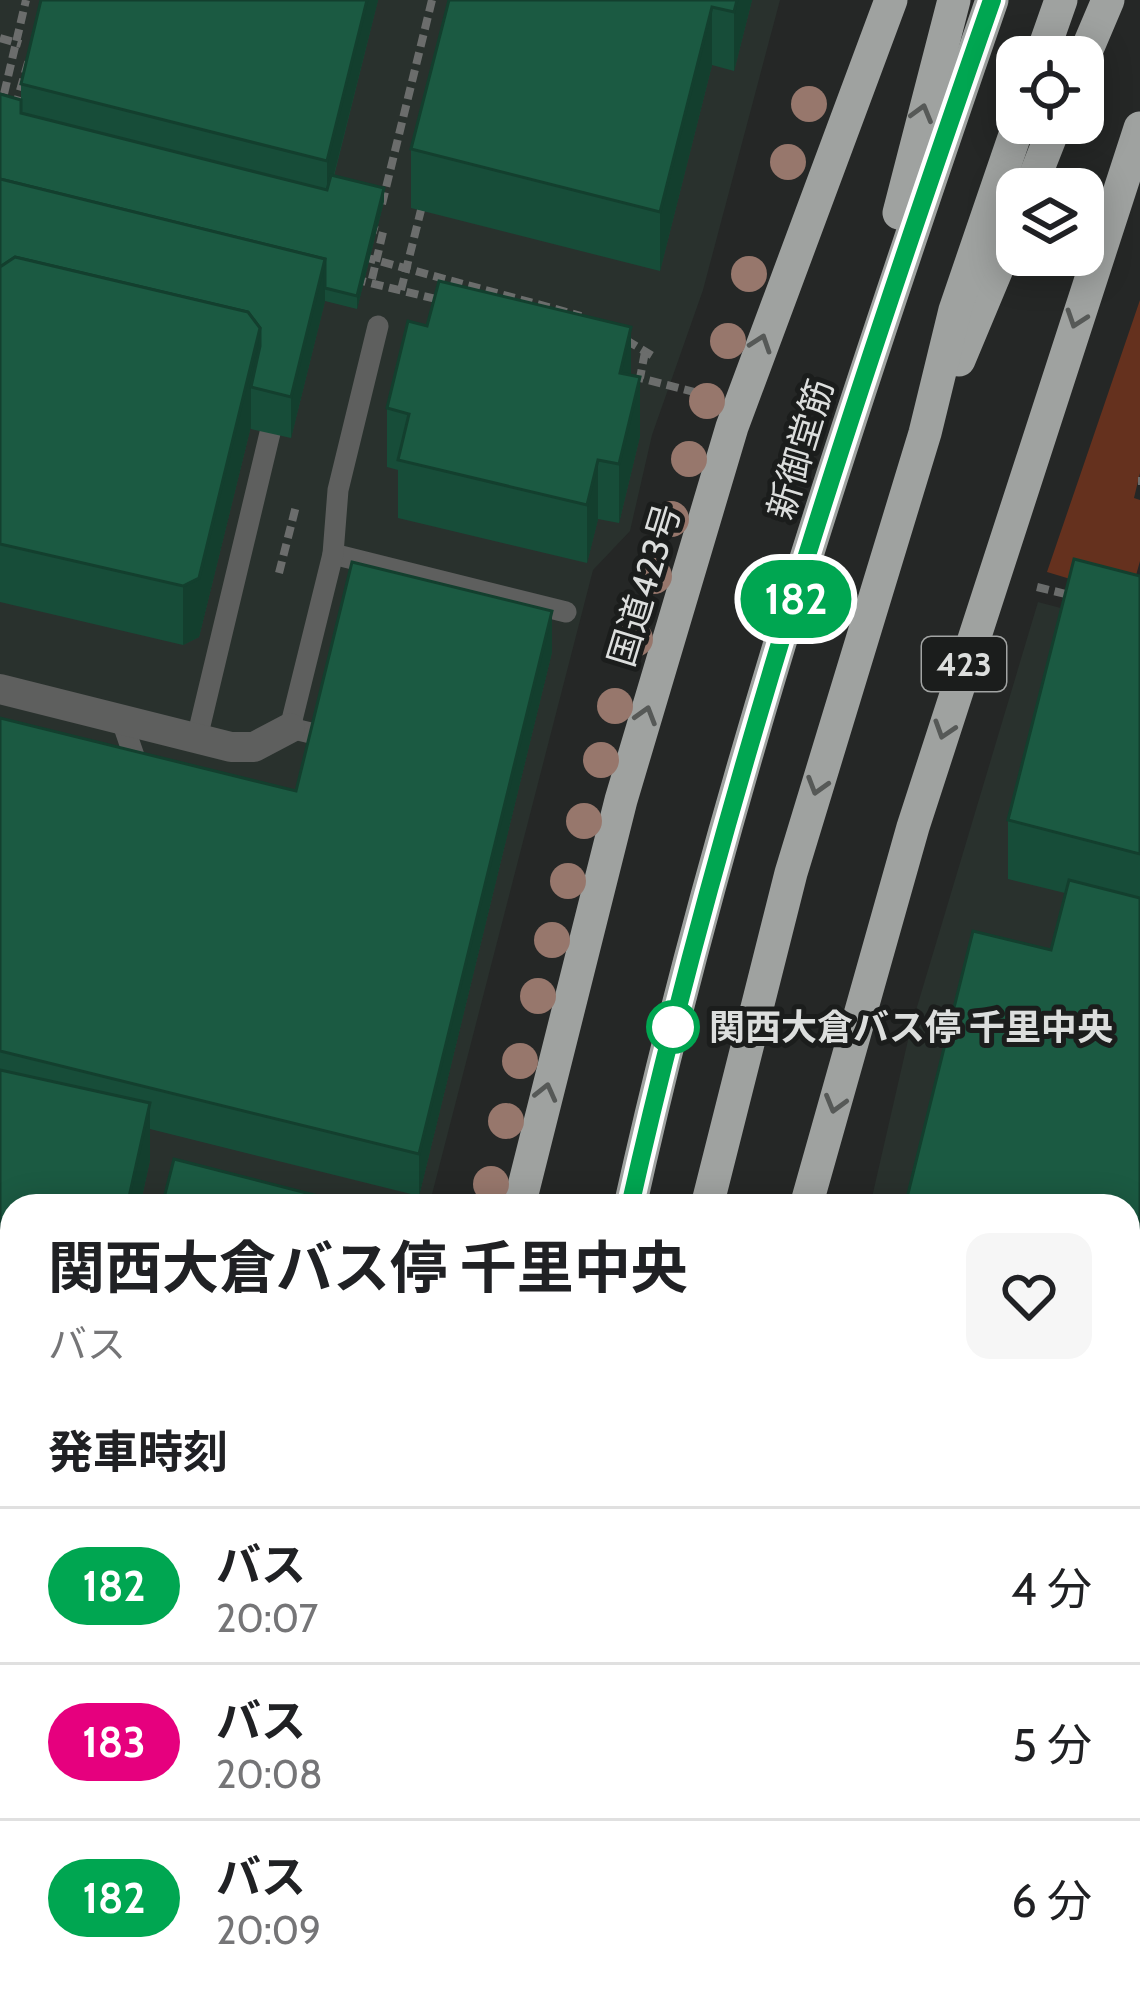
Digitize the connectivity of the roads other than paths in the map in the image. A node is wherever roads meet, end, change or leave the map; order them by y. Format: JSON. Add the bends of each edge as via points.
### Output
{"nodes":[{"id":1,"x":891,"y":0,"type":"edge"},
{"id":2,"x":954,"y":0,"type":"edge"},
{"id":3,"x":992,"y":0,"type":"edge"},
{"id":4,"x":1060,"y":0,"type":"edge"},
{"id":5,"x":1108,"y":0,"type":"edge"},
{"id":6,"x":1048,"y":36,"type":"edge"},
{"id":7,"x":1093,"y":36,"type":"edge"},
{"id":8,"x":1140,"y":128,"type":"edge"},
{"id":9,"x":1012,"y":144,"type":"edge"},
{"id":10,"x":996,"y":270,"type":"edge"},
{"id":11,"x":378,"y":326,"type":"dead end"},
{"id":12,"x":871,"y":350,"type":"junction"},
{"id":13,"x":926,"y":433,"type":"junction"},
{"id":14,"x":270,"y":434,"type":"edge"},
{"id":15,"x":333,"y":554,"type":"junction"},
{"id":16,"x":566,"y":612,"type":"dead end"},
{"id":17,"x":0,"y":689,"type":"edge"},
{"id":18,"x":122,"y":721,"type":"junction"},
{"id":19,"x":304,"y":732,"type":"joint"},
{"id":20,"x":196,"y":738,"type":"junction"},
{"id":21,"x":129,"y":791,"type":"edge"},
{"id":22,"x":522,"y":1194,"type":"edge"},
{"id":23,"x":633,"y":1194,"type":"edge"},
{"id":24,"x":710,"y":1194,"type":"edge"},
{"id":25,"x":809,"y":1194,"type":"edge"}],
"edges":[{"from":22,"to":1,"type":"highway","name":"国道423号","one_way":true,"via":[[621,800],[732,427]]},
{"from":12,"to":2,"type":"highway","one_way":true,"via":[[917,130]]},
{"from":3,"to":12,"type":"highway","name":"新御堂筋"},
{"from":4,"to":6,"type":"highway"},
{"from":5,"to":7,"type":"highway"},
{"from":8,"to":25,"type":"highway","number":"423","one_way":true,"via":[[913,827]]},
{"from":9,"to":13,"type":"highway","via":[[956,310]]},
{"from":10,"to":13,"type":"highway"},
{"from":11,"to":15,"type":"lane","via":[[338,490]]},
{"from":12,"to":23,"type":"highway","name":"新御堂筋","via":[[716,867]]},
{"from":13,"to":24,"type":"highway","one_way":true,"via":[[790,873]]},
{"from":14,"to":20,"type":"lane"},
{"from":15,"to":16,"type":"lane"},
{"from":15,"to":19,"type":"lane"},
{"from":17,"to":18,"type":"street"},
{"from":18,"to":20,"type":"street"},
{"from":18,"to":21,"type":"lane","via":[[135,759]]},
{"from":19,"to":20,"type":"street","via":[[254,747]]}]}
